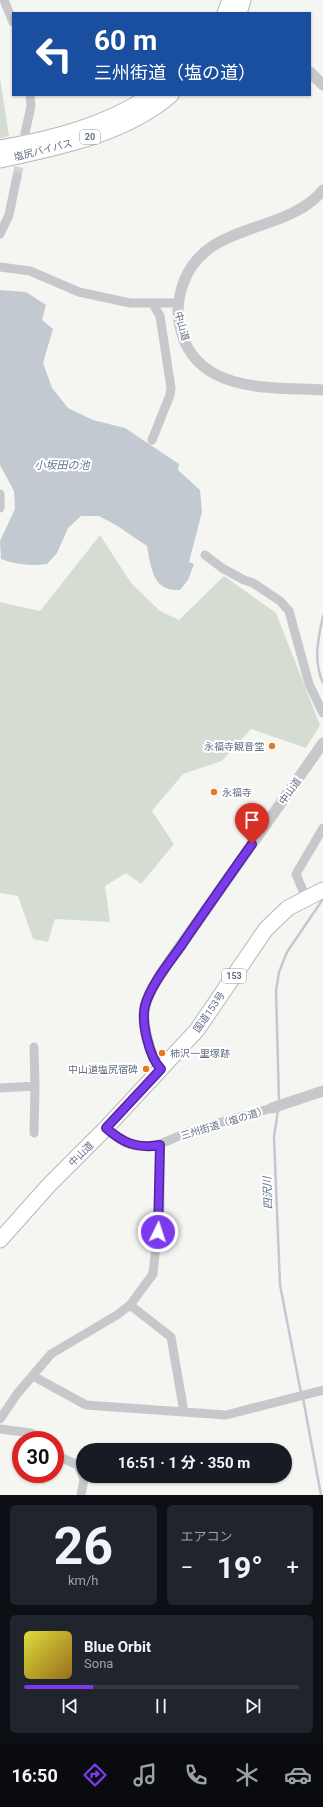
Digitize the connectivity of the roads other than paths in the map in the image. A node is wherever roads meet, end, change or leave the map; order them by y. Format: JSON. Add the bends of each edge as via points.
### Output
{"nodes":[{"id":1,"x":4,"y":0,"type":"edge"},
{"id":2,"x":230,"y":0,"type":"edge"},
{"id":3,"x":243,"y":0,"type":"edge"},
{"id":4,"x":225,"y":12,"type":"edge"},
{"id":5,"x":239,"y":12,"type":"edge"},
{"id":6,"x":12,"y":20,"type":"edge"},
{"id":7,"x":311,"y":73,"type":"edge"},
{"id":8,"x":323,"y":84,"type":"edge"},
{"id":9,"x":30,"y":96,"type":"edge"},
{"id":10,"x":149,"y":96,"type":"edge"},
{"id":11,"x":170,"y":96,"type":"edge"},
{"id":12,"x":25,"y":133,"type":"dead end"},
{"id":13,"x":0,"y":148,"type":"edge"},
{"id":14,"x":0,"y":160,"type":"edge"},
{"id":15,"x":17,"y":176,"type":"tunnel mouth"},
{"id":16,"x":323,"y":190,"type":"edge"},
{"id":17,"x":0,"y":234,"type":"edge"},
{"id":18,"x":0,"y":267,"type":"edge"},
{"id":19,"x":177,"y":303,"type":"junction"},
{"id":20,"x":153,"y":304,"type":"junction"},
{"id":21,"x":323,"y":390,"type":"edge"},
{"id":22,"x":152,"y":440,"type":"dead end"},
{"id":23,"x":0,"y":494,"type":"edge"},
{"id":24,"x":0,"y":508,"type":"edge"},
{"id":25,"x":205,"y":555,"type":"dead end"},
{"id":26,"x":323,"y":713,"type":"edge"},
{"id":27,"x":323,"y":743,"type":"edge"},
{"id":28,"x":323,"y":828,"type":"edge"},
{"id":29,"x":315,"y":894,"type":"edge"},
{"id":30,"x":34,"y":1047,"type":"dead end"},
{"id":31,"x":161,"y":1069,"type":"junction"},
{"id":32,"x":35,"y":1086,"type":"junction"},
{"id":33,"x":0,"y":1088,"type":"edge"},
{"id":34,"x":323,"y":1091,"type":"edge"},
{"id":35,"x":272,"y":1108,"type":"joint"},
{"id":36,"x":106,"y":1128,"type":"junction"},
{"id":37,"x":34,"y":1134,"type":"dead end"},
{"id":38,"x":160,"y":1145,"type":"junction"},
{"id":39,"x":0,"y":1240,"type":"edge"},
{"id":40,"x":130,"y":1306,"type":"junction"},
{"id":41,"x":33,"y":1376,"type":"junction"},
{"id":42,"x":323,"y":1390,"type":"edge"},
{"id":43,"x":184,"y":1412,"type":"junction"},
{"id":44,"x":0,"y":1419,"type":"edge"},
{"id":45,"x":0,"y":1429,"type":"edge"},
{"id":46,"x":16,"y":1431,"type":"edge"},
{"id":47,"x":64,"y":1459,"type":"edge"},
{"id":48,"x":81,"y":1495,"type":"edge"}],
"edges":[{"from":1,"to":6,"type":"street"},
{"from":2,"to":4,"type":"highway"},
{"from":3,"to":5,"type":"highway"},
{"from":7,"to":8,"type":"street"},
{"from":9,"to":12,"type":"street","via":[[31,106]]},
{"from":10,"to":13,"type":"highway","name":"塩尻バイパス","number":"20","via":[[100,121],[44,139]]},
{"from":11,"to":14,"type":"highway","name":"塩尻バイパス","number":"20","via":[[147,113],[111,130],[45,151]]},
{"from":15,"to":17,"type":"street","via":[[8,215]]},
{"from":16,"to":19,"type":"street","name":"中山道","via":[[305,207],[292,214],[231,235],[216,243],[194,262],[185,276]]},
{"from":18,"to":20,"type":"street","via":[[30,271],[79,292],[130,303]]},
{"from":19,"to":20,"type":"street"},
{"from":19,"to":21,"type":"street","name":"中山道","via":[[185,341],[191,352],[210,372],[236,383]]},
{"from":20,"to":22,"type":"street","via":[[160,316],[171,388]]},
{"from":23,"to":24,"type":"street"},
{"from":25,"to":26,"type":"street","via":[[222,568],[264,590],[289,611],[309,684]]},
{"from":27,"to":31,"type":"street","name":"中山道","via":[[174,955],[147,998],[144,1016],[148,1045],[155,1063]]},
{"from":28,"to":29,"type":"street","via":[[296,874]]},
{"from":29,"to":31,"type":"highway","name":"国道153号","number":"153","via":[[288,908],[266,929],[197,1030]]},
{"from":30,"to":32,"type":"street"},
{"from":31,"to":36,"type":"highway","name":"中山道","number":"153"},
{"from":32,"to":33,"type":"street"},
{"from":32,"to":37,"type":"street"},
{"from":34,"to":35,"type":"street","name":"三州街道（塩の道）"},
{"from":35,"to":38,"type":"street","name":"三州街道（塩の道）","via":[[188,1132]]},
{"from":36,"to":38,"type":"street","name":"三州街道（塩の道）","via":[[128,1144],[148,1147]]},
{"from":36,"to":39,"type":"highway","name":"中山道","number":"153","via":[[49,1185]]},
{"from":38,"to":40,"type":"street","via":[[160,1208],[153,1274]]},
{"from":40,"to":41,"type":"street","via":[[51,1354]]},
{"from":40,"to":43,"type":"street","via":[[171,1337]]},
{"from":41,"to":43,"type":"street","via":[[86,1404]]},
{"from":41,"to":44,"type":"street"},
{"from":42,"to":43,"type":"street","via":[[226,1415]]},
{"from":45,"to":46,"type":"street"},
{"from":47,"to":48,"type":"street","via":[[78,1465],[84,1479]]}]}
